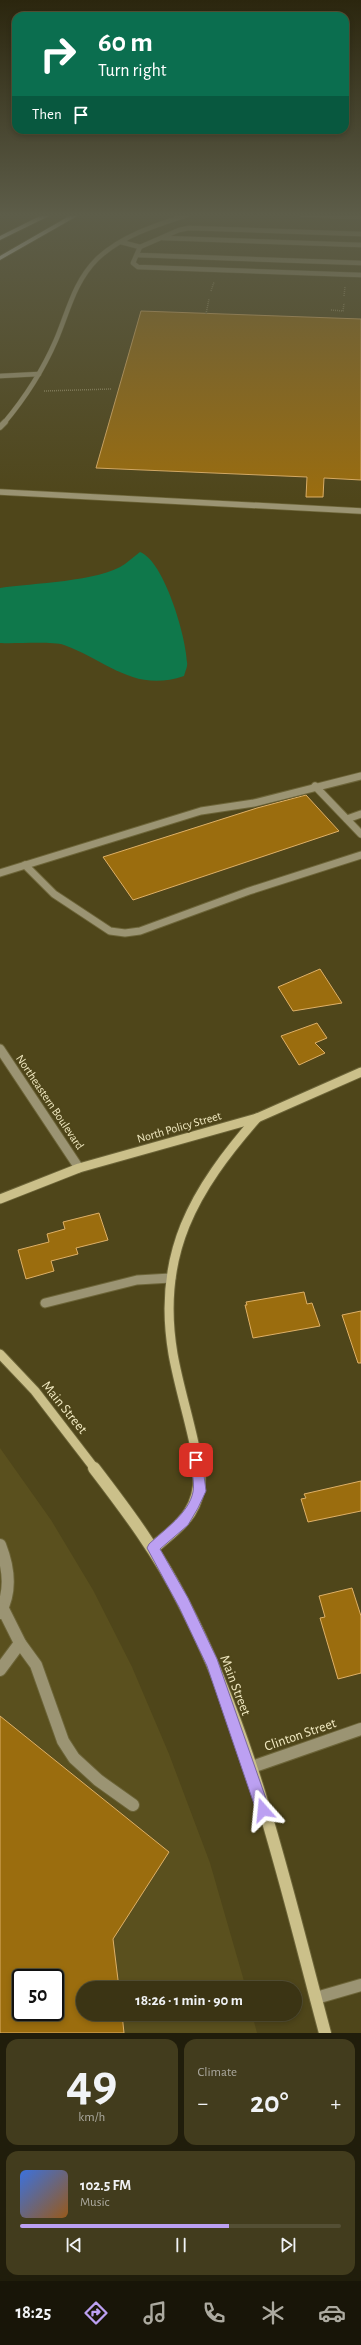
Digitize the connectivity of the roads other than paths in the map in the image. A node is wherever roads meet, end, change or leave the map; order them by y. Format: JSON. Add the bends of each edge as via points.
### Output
{"nodes":[{"id":1,"x":68,"y":310,"type":"edge"},
{"id":2,"x":39,"y":374,"type":"junction"},
{"id":3,"x":0,"y":376,"type":"edge"},
{"id":4,"x":0,"y":427,"type":"edge"},
{"id":5,"x":0,"y":492,"type":"edge"},
{"id":6,"x":361,"y":511,"type":"edge"},
{"id":7,"x":361,"y":776,"type":"edge"},
{"id":8,"x":316,"y":786,"type":"junction"},
{"id":9,"x":361,"y":814,"type":"edge"},
{"id":10,"x":347,"y":819,"type":"junction"},
{"id":11,"x":361,"y":834,"type":"edge"},
{"id":12,"x":361,"y":855,"type":"edge"},
{"id":13,"x":25,"y":865,"type":"junction"},
{"id":14,"x":0,"y":873,"type":"edge"},
{"id":15,"x":0,"y":1049,"type":"edge"},
{"id":16,"x":361,"y":1072,"type":"edge"},
{"id":17,"x":256,"y":1118,"type":"junction"},
{"id":18,"x":79,"y":1168,"type":"junction"},
{"id":19,"x":0,"y":1199,"type":"edge"},
{"id":20,"x":171,"y":1278,"type":"junction"},
{"id":21,"x":45,"y":1303,"type":"dead end"},
{"id":22,"x":0,"y":1354,"type":"edge"},
{"id":23,"x":0,"y":1545,"type":"edge"},
{"id":24,"x":153,"y":1548,"type":"junction"},
{"id":25,"x":1,"y":1611,"type":"edge"},
{"id":26,"x":20,"y":1643,"type":"junction"},
{"id":27,"x":0,"y":1670,"type":"edge"},
{"id":28,"x":361,"y":1729,"type":"edge"},
{"id":29,"x":249,"y":1768,"type":"junction"},
{"id":30,"x":133,"y":1805,"type":"dead end"},
{"id":31,"x":361,"y":1985,"type":"edge"},
{"id":32,"x":316,"y":1998,"type":"junction"},
{"id":33,"x":325,"y":2033,"type":"edge"}],
"edges":[{"from":1,"to":2,"type":"street"},
{"from":2,"to":3,"type":"street"},
{"from":2,"to":4,"type":"street","via":[[20,404]]},
{"from":5,"to":6,"type":"street"},
{"from":7,"to":8,"type":"street"},
{"from":8,"to":10,"type":"street"},
{"from":8,"to":13,"type":"street","via":[[254,803],[201,811]]},
{"from":9,"to":10,"type":"street"},
{"from":10,"to":11,"type":"street"},
{"from":12,"to":13,"type":"street","via":[[249,891],[140,931],[125,933],[110,931],[60,898]]},
{"from":13,"to":14,"type":"street"},
{"from":15,"to":18,"type":"street","name":"Northeastern Boulevard"},
{"from":16,"to":17,"type":"street","name":"North Policy Street"},
{"from":17,"to":18,"type":"street","name":"North Policy Street"},
{"from":17,"to":20,"type":"street","via":[[228,1149],[201,1188],[180,1237]]},
{"from":18,"to":19,"type":"street","name":"North Policy Street"},
{"from":20,"to":21,"type":"street","via":[[137,1280]]},
{"from":20,"to":24,"type":"street","via":[[169,1312],[172,1338],[200,1491],[184,1520]]},
{"from":22,"to":24,"type":"street","name":"Main Street","via":[[60,1423]]},
{"from":23,"to":25,"type":"street","via":[[5,1556],[9,1588]]},
{"from":24,"to":29,"type":"street","name":"Main Street","via":[[184,1602],[213,1664]]},
{"from":25,"to":26,"type":"street"},
{"from":26,"to":27,"type":"street"},
{"from":26,"to":30,"type":"street","via":[[36,1665],[63,1741],[74,1758],[98,1780]]},
{"from":28,"to":29,"type":"street","name":"Clinton Street"},
{"from":29,"to":32,"type":"street","name":"Main Street","via":[[297,1924]]},
{"from":31,"to":32,"type":"street"},
{"from":32,"to":33,"type":"street","name":"Main Street"}]}
